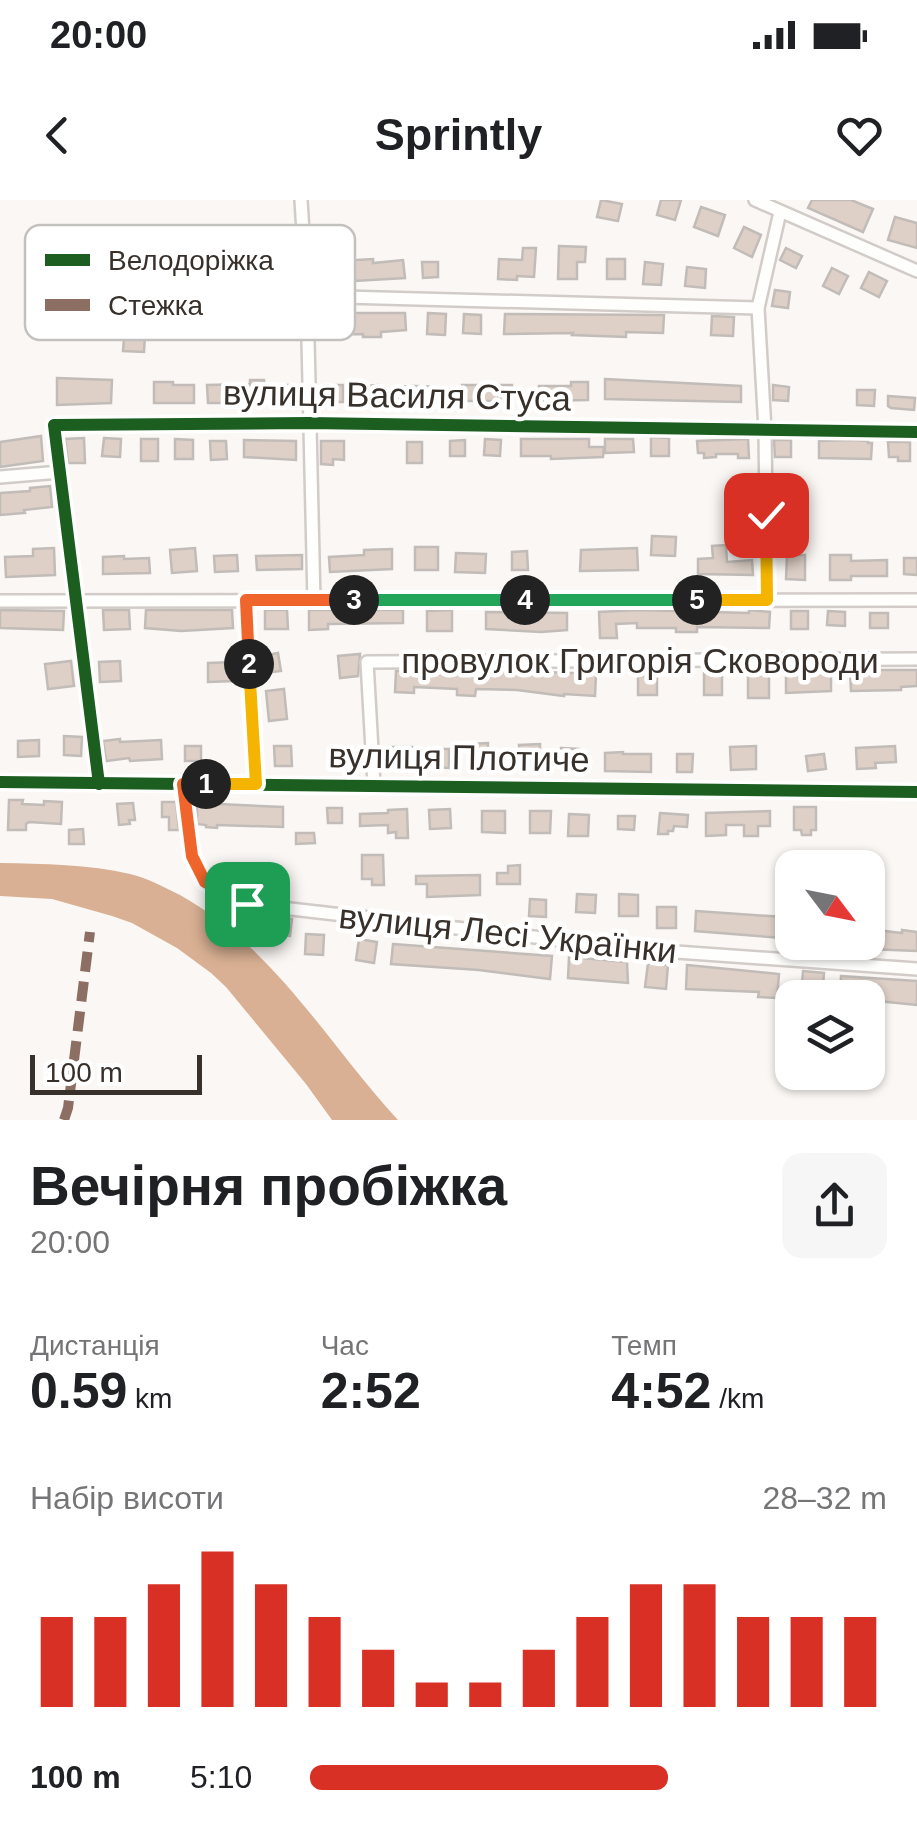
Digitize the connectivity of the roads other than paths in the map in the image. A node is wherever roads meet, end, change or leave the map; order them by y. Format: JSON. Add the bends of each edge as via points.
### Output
{"nodes":[{"id":1,"x":301,"y":200,"type":"edge"},
{"id":2,"x":754,"y":200,"type":"edge"},
{"id":3,"x":780,"y":212,"type":"junction"},
{"id":4,"x":303,"y":225,"type":"edge"},
{"id":5,"x":917,"y":271,"type":"edge"},
{"id":6,"x":355,"y":297,"type":"edge"},
{"id":7,"x":758,"y":308,"type":"junction"},
{"id":8,"x":308,"y":340,"type":"edge"},
{"id":9,"x":309,"y":423,"type":"junction"},
{"id":10,"x":765,"y":430,"type":"junction"},
{"id":11,"x":917,"y":432,"type":"edge"},
{"id":12,"x":60,"y":472,"type":"junction"},
{"id":13,"x":0,"y":477,"type":"edge"},
{"id":14,"x":246,"y":600,"type":"junction"},
{"id":15,"x":314,"y":600,"type":"junction"},
{"id":16,"x":767,"y":600,"type":"junction"},
{"id":17,"x":917,"y":600,"type":"edge"},
{"id":18,"x":0,"y":601,"type":"edge"},
{"id":19,"x":76,"y":601,"type":"junction"},
{"id":20,"x":917,"y":659,"type":"edge"},
{"id":21,"x":0,"y":782,"type":"edge"},
{"id":22,"x":99,"y":784,"type":"junction"},
{"id":23,"x":183,"y":784,"type":"junction"},
{"id":24,"x":256,"y":784,"type":"junction"},
{"id":25,"x":374,"y":786,"type":"junction"},
{"id":26,"x":917,"y":792,"type":"edge"},
{"id":27,"x":917,"y":970,"type":"edge"}],
"edges":[{"from":1,"to":4,"type":"street"},
{"from":2,"to":3,"type":"street"},
{"from":3,"to":5,"type":"street"},
{"from":3,"to":7,"type":"street"},
{"from":6,"to":7,"type":"street"},
{"from":7,"to":10,"type":"street"},
{"from":8,"to":9,"type":"street"},
{"from":9,"to":10,"type":"street","name":"вулиця Василя Стуса"},
{"from":9,"to":12,"type":"street","name":"вулиця Василя Стуса","via":[[54,425]]},
{"from":9,"to":15,"type":"street"},
{"from":10,"to":11,"type":"street","name":"вулиця Василя Стуса"},
{"from":10,"to":16,"type":"street"},
{"from":12,"to":13,"type":"street"},
{"from":12,"to":19,"type":"street","name":"вулиця Василя Стуса"},
{"from":14,"to":15,"type":"street"},
{"from":14,"to":19,"type":"street"},
{"from":14,"to":24,"type":"street"},
{"from":15,"to":16,"type":"street"},
{"from":16,"to":17,"type":"street"},
{"from":18,"to":19,"type":"street"},
{"from":19,"to":22,"type":"street","name":"вулиця Василя Стуса"},
{"from":20,"to":25,"type":"street","name":"провулок Григорія Сковороди","via":[[367,662]]},
{"from":21,"to":22,"type":"street","name":"вулиця Плотиче"},
{"from":22,"to":23,"type":"street","name":"вулиця Плотиче"},
{"from":23,"to":24,"type":"street","name":"вулиця Плотиче"},
{"from":23,"to":27,"type":"street","name":"вулиця Лесі Українки","via":[[192,856],[205,882],[247,904],[648,950]]},
{"from":24,"to":25,"type":"street","name":"вулиця Плотиче"},
{"from":25,"to":26,"type":"street","name":"вулиця Плотиче"}]}
